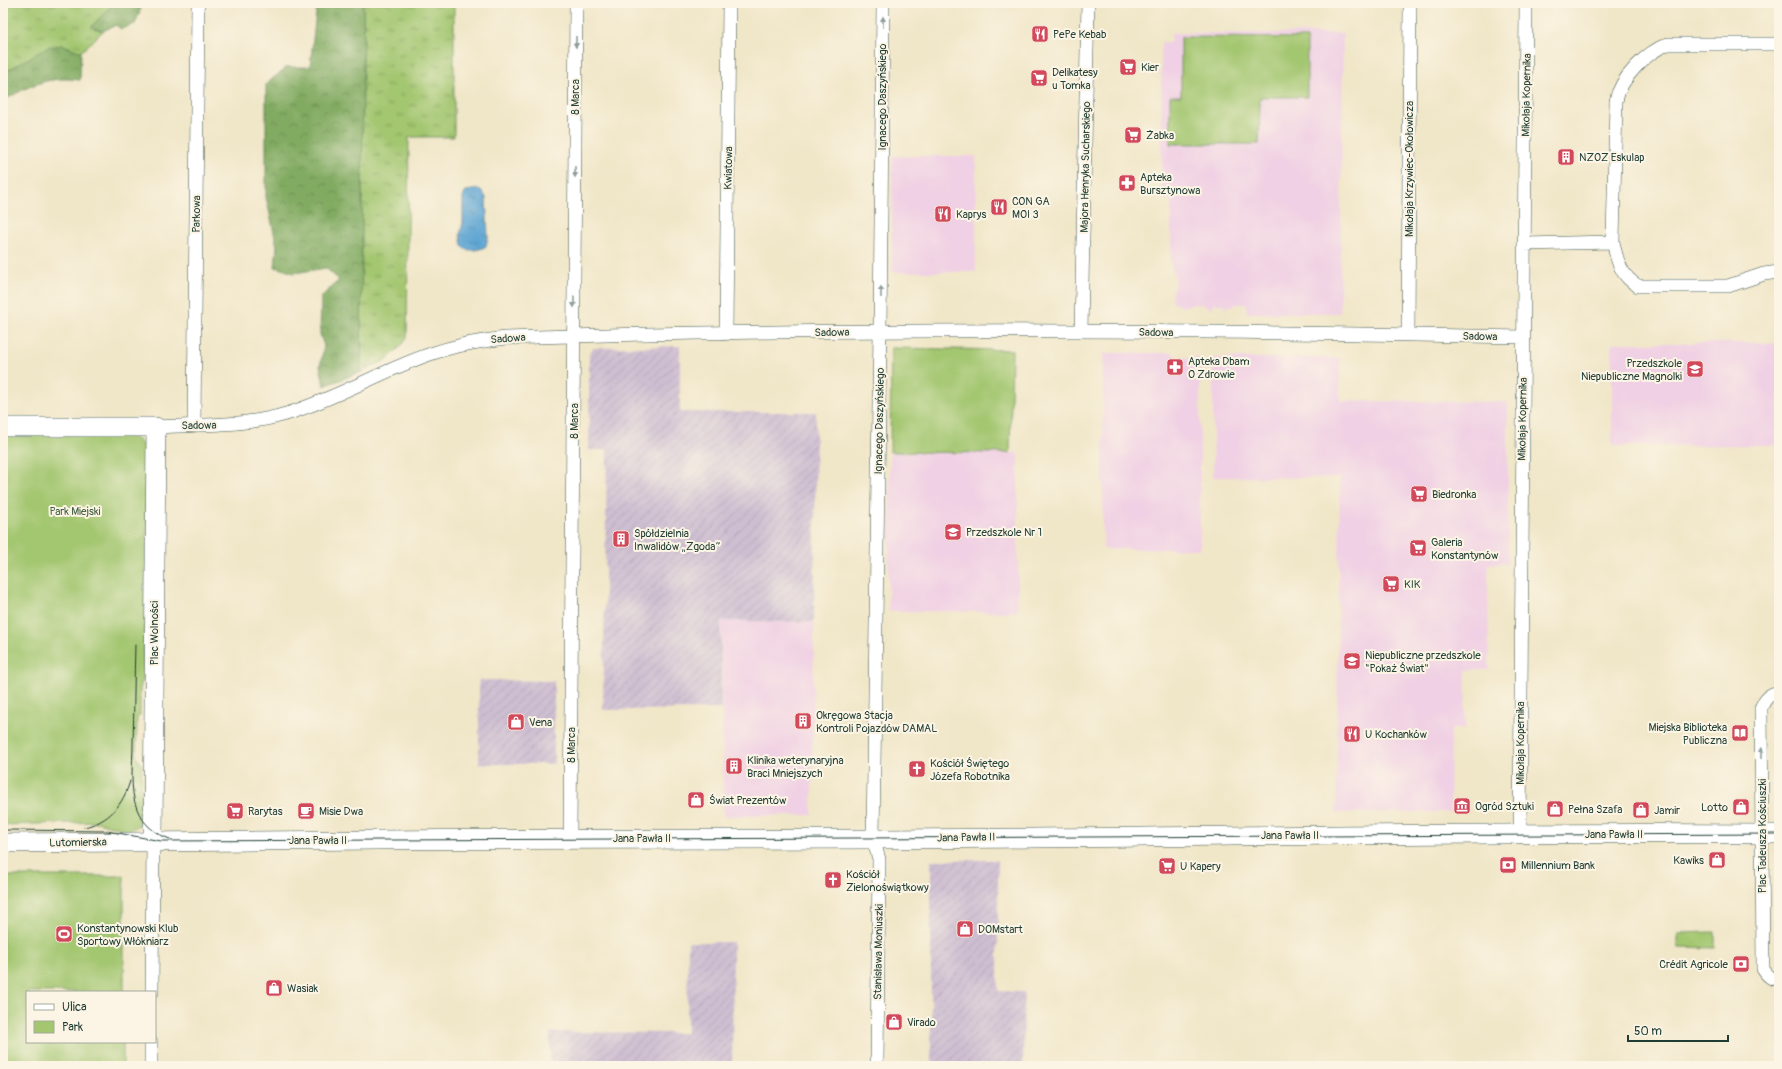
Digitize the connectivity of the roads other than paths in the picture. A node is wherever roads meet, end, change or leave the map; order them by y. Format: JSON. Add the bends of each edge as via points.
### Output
{"nodes":[{"id":1,"x":198,"y":3,"type":"edge"},
{"id":2,"x":576,"y":3,"type":"edge"},
{"id":3,"x":729,"y":3,"type":"edge"},
{"id":4,"x":883,"y":3,"type":"edge"},
{"id":5,"x":1088,"y":3,"type":"edge"},
{"id":6,"x":1410,"y":3,"type":"edge"},
{"id":7,"x":1526,"y":3,"type":"edge"},
{"id":8,"x":1779,"y":44,"type":"edge"},
{"id":9,"x":1614,"y":242,"type":"junction"},
{"id":10,"x":1524,"y":244,"type":"junction"},
{"id":11,"x":1779,"y":272,"type":"edge"},
{"id":12,"x":880,"y":331,"type":"junction"},
{"id":13,"x":1081,"y":331,"type":"junction"},
{"id":14,"x":726,"y":334,"type":"junction"},
{"id":15,"x":574,"y":335,"type":"junction"},
{"id":16,"x":1408,"y":335,"type":"junction"},
{"id":17,"x":1523,"y":337,"type":"junction"},
{"id":18,"x":194,"y":425,"type":"junction"},
{"id":19,"x":3,"y":427,"type":"edge"},
{"id":20,"x":156,"y":427,"type":"junction"},
{"id":21,"x":1779,"y":692,"type":"edge"},
{"id":22,"x":1520,"y":834,"type":"junction"},
{"id":23,"x":1770,"y":834,"type":"edge"},
{"id":24,"x":570,"y":838,"type":"junction"},
{"id":25,"x":873,"y":839,"type":"junction"},
{"id":26,"x":153,"y":841,"type":"junction"},
{"id":27,"x":3,"y":843,"type":"edge"},
{"id":28,"x":1779,"y":980,"type":"edge"},
{"id":29,"x":152,"y":991,"type":"edge"},
{"id":30,"x":151,"y":1043,"type":"edge"},
{"id":31,"x":151,"y":1066,"type":"edge"},
{"id":32,"x":877,"y":1066,"type":"edge"}],
"edges":[{"from":1,"to":18,"type":"street","name":"Parkowa"},
{"from":2,"to":15,"type":"street","name":"8 Marca","one_way":true},
{"from":3,"to":14,"type":"street","name":"Kwiatowa"},
{"from":12,"to":4,"type":"street","name":"Ignacego Daszyńskiego","one_way":true},
{"from":5,"to":13,"type":"street","name":"Majora Henryka Sucharskiego"},
{"from":6,"to":16,"type":"street","name":"Mikołaja Krzywiec-Okołowicza"},
{"from":7,"to":10,"type":"street","name":"Mikołaja Kopernika"},
{"from":8,"to":9,"type":"street","via":[[1668,44],[1660,47],[1642,62],[1621,84],[1616,101]]},
{"from":9,"to":10,"type":"street"},
{"from":9,"to":11,"type":"street","via":[[1619,266],[1630,282],[1638,286],[1728,286],[1764,274]]},
{"from":10,"to":17,"type":"street","name":"Mikołaja Kopernika"},
{"from":12,"to":13,"type":"street","name":"Sadowa"},
{"from":12,"to":14,"type":"street","name":"Sadowa"},
{"from":12,"to":25,"type":"street","name":"Ignacego Daszyńskiego"},
{"from":13,"to":16,"type":"street","name":"Sadowa"},
{"from":14,"to":15,"type":"street","name":"Sadowa"},
{"from":15,"to":18,"type":"street","name":"Sadowa","via":[[506,338],[457,346],[286,414],[257,421]]},
{"from":15,"to":24,"type":"street","name":"8 Marca"},
{"from":16,"to":17,"type":"street","name":"Sadowa"},
{"from":17,"to":22,"type":"street","name":"Mikołaja Kopernika"},
{"from":18,"to":20,"type":"street","name":"Sadowa"},
{"from":19,"to":20,"type":"main road"},
{"from":20,"to":26,"type":"main road","name":"Plac Wolności"},
{"from":23,"to":21,"type":"street","name":"Plac Tadeusza Kościuszki","one_way":true,"via":[[1761,708],[1764,700]]},
{"from":22,"to":23,"type":"main road","name":"Jana Pawła II"},
{"from":22,"to":25,"type":"main road","name":"Jana Pawła II"},
{"from":23,"to":28,"type":"street","name":"Plac Tadeusza Kościuszki","via":[[1763,969],[1767,976]]},
{"from":24,"to":25,"type":"main road","name":"Jana Pawła II"},
{"from":24,"to":26,"type":"main road","name":"Jana Pawła II"},
{"from":25,"to":32,"type":"street","name":"Stanisława Moniuszki","via":[[879,859]]},
{"from":26,"to":27,"type":"main road","name":"Lutomierska"},
{"from":26,"to":29,"type":"street","name":"Plac Wolności"},
{"from":30,"to":31,"type":"street"}]}
